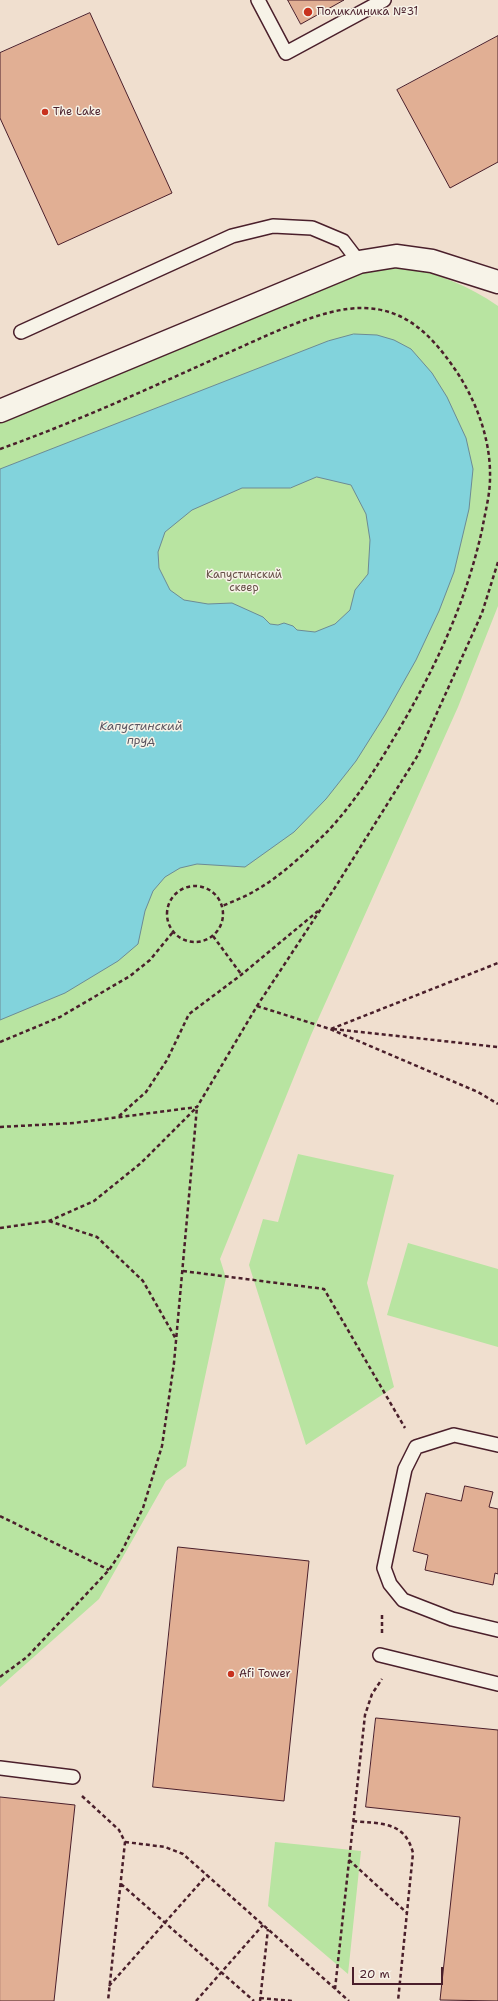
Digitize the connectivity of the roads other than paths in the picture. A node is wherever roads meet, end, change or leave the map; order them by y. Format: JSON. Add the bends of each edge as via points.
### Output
{"nodes":[{"id":1,"x":258,"y":0,"type":"edge"},
{"id":2,"x":384,"y":0,"type":"edge"},
{"id":3,"x":359,"y":262,"type":"junction"},
{"id":4,"x":498,"y":282,"type":"edge"},
{"id":5,"x":21,"y":332,"type":"dead end"},
{"id":6,"x":0,"y":411,"type":"edge"},
{"id":7,"x":498,"y":1445,"type":"edge"},
{"id":8,"x":498,"y":1630,"type":"edge"},
{"id":9,"x":380,"y":1655,"type":"dead end"},
{"id":10,"x":498,"y":1684,"type":"edge"},
{"id":11,"x":0,"y":1768,"type":"edge"},
{"id":12,"x":73,"y":1777,"type":"dead end"}],
"edges":[{"from":1,"to":2,"type":"lane","via":[[286,53]]},
{"from":3,"to":4,"type":"street","via":[[396,256],[432,261]]},
{"from":3,"to":5,"type":"lane","via":[[343,241],[312,228],[273,226],[232,236]]},
{"from":3,"to":6,"type":"street"},
{"from":7,"to":8,"type":"lane","via":[[454,1435],[416,1447],[405,1469],[384,1568],[390,1584],[403,1600],[452,1619]]},
{"from":9,"to":10,"type":"lane"},
{"from":11,"to":12,"type":"lane"}]}
